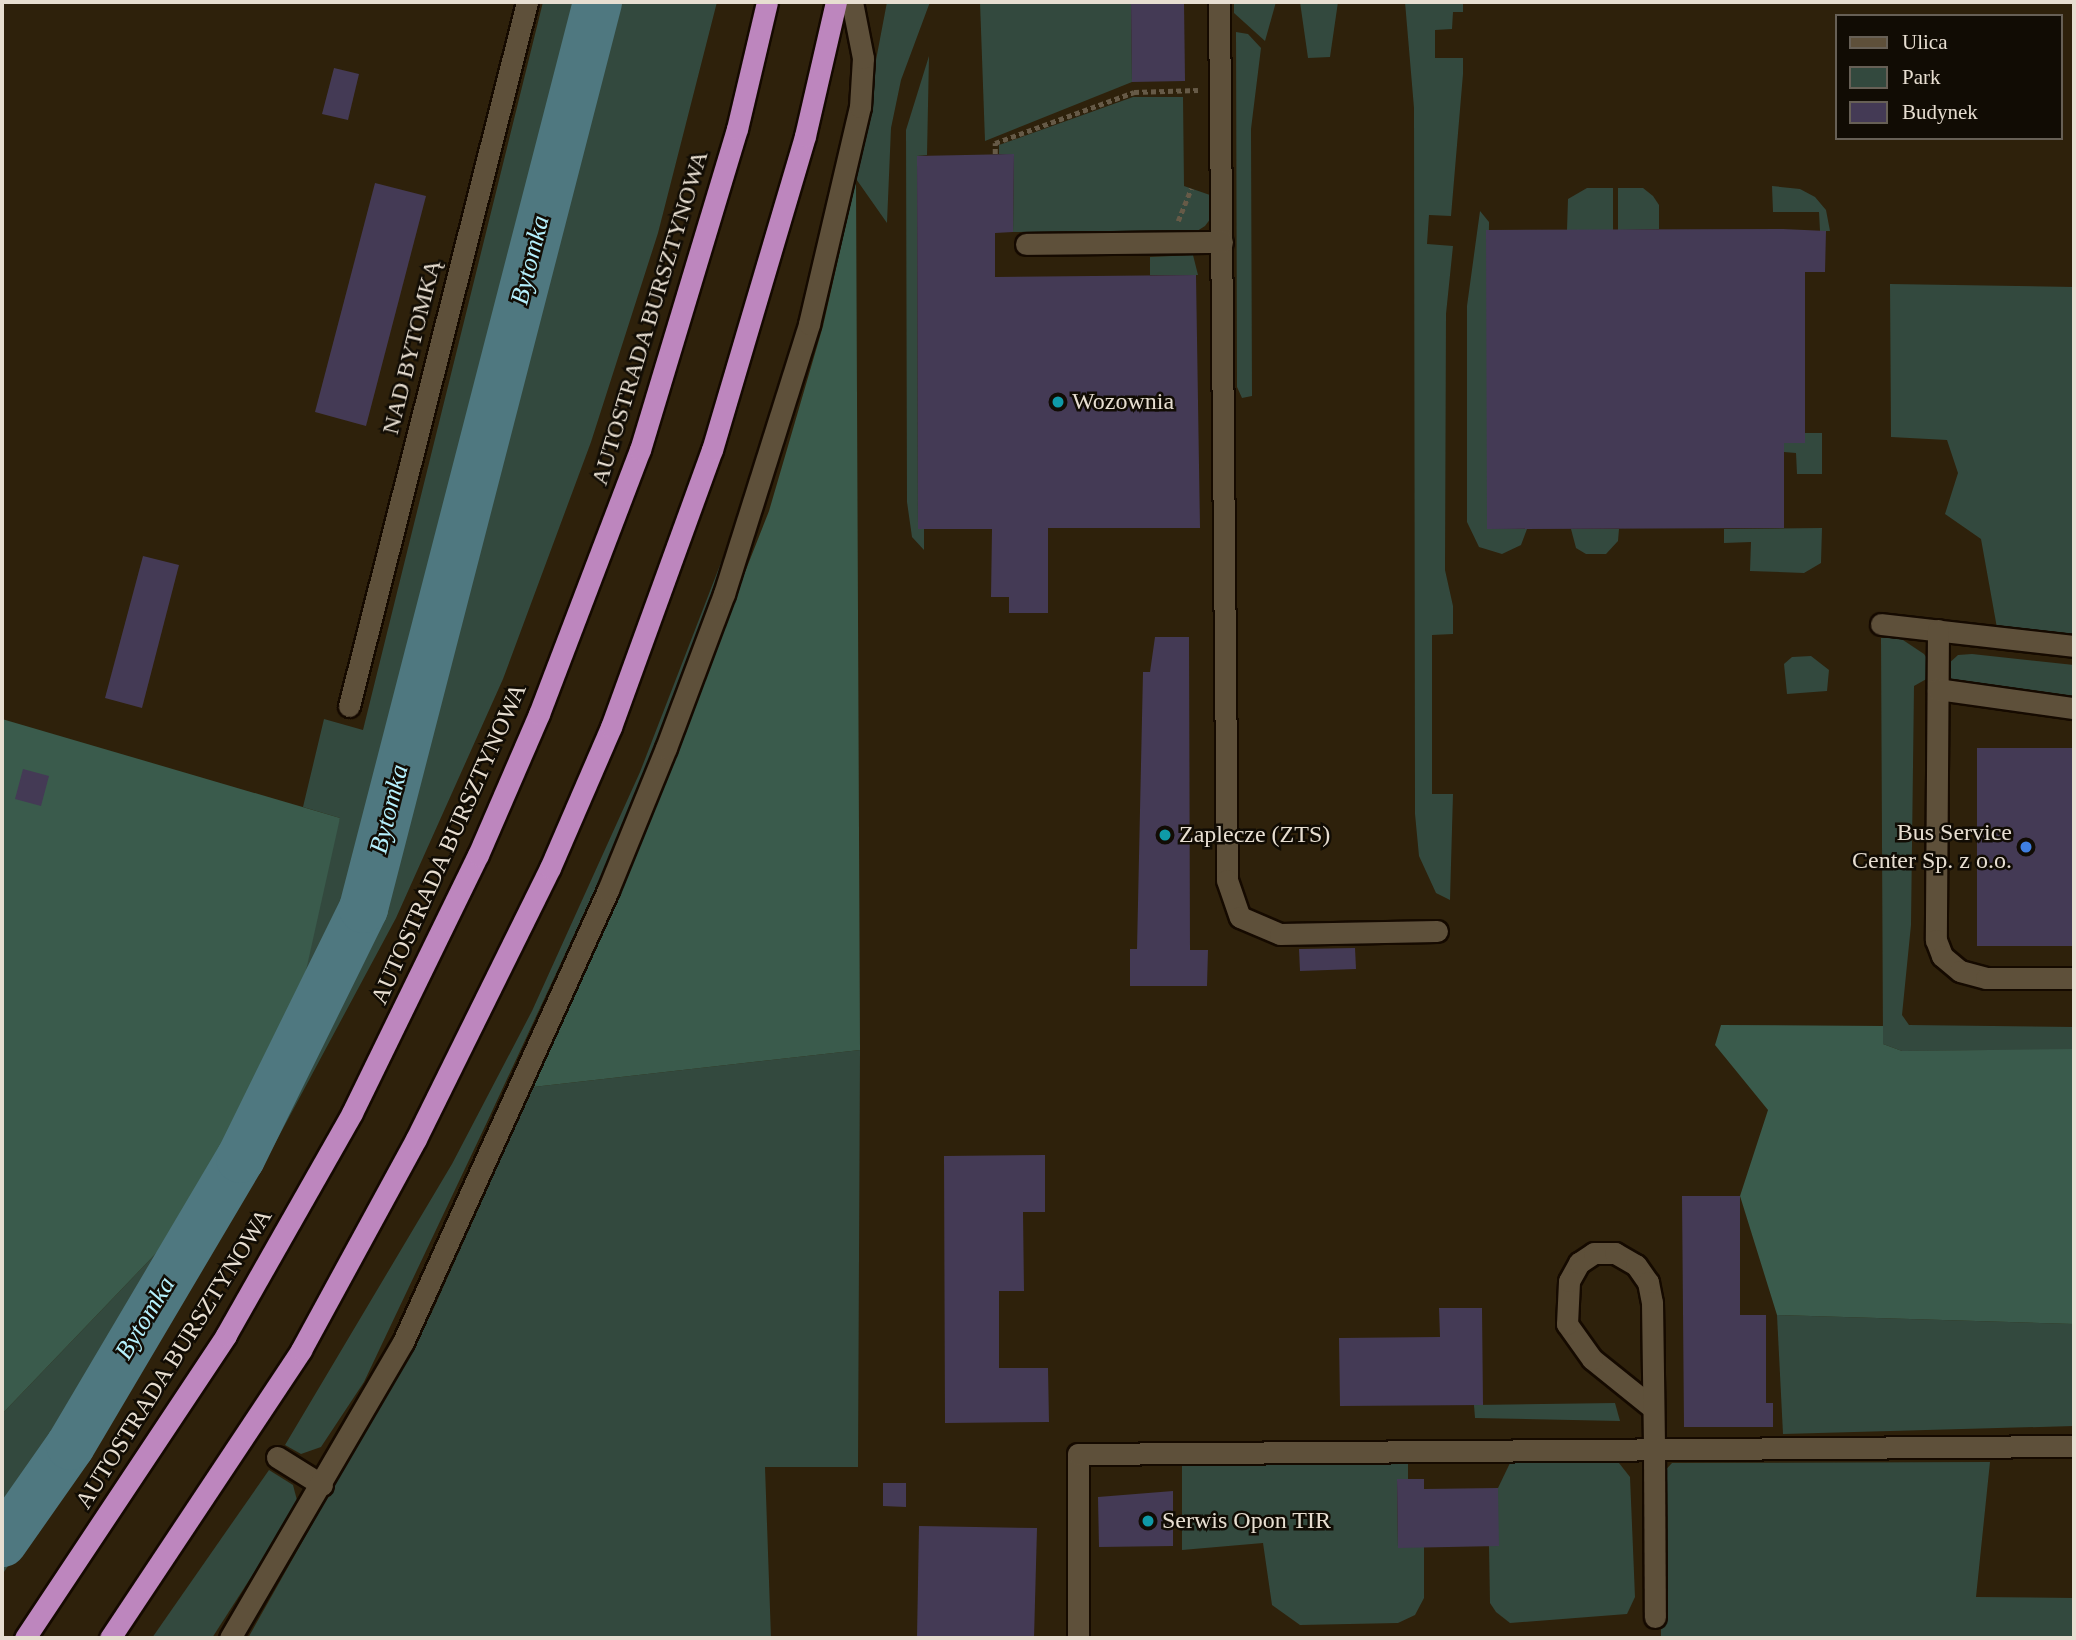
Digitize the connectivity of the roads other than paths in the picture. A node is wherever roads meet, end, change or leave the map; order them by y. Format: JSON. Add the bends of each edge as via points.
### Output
{"nodes":[{"id":1,"x":527,"y":2,"type":"edge"},
{"id":2,"x":767,"y":2,"type":"edge"},
{"id":3,"x":836,"y":2,"type":"edge"},
{"id":4,"x":852,"y":2,"type":"edge"},
{"id":5,"x":1219,"y":2,"type":"edge"},
{"id":6,"x":1222,"y":242,"type":"junction"},
{"id":7,"x":1026,"y":244,"type":"dead end"},
{"id":8,"x":1881,"y":624,"type":"dead end"},
{"id":9,"x":1938,"y":630,"type":"junction"},
{"id":10,"x":2074,"y":646,"type":"edge"},
{"id":11,"x":1938,"y":689,"type":"junction"},
{"id":12,"x":349,"y":706,"type":"dead end"},
{"id":13,"x":2074,"y":708,"type":"edge"},
{"id":14,"x":1437,"y":931,"type":"dead end"},
{"id":15,"x":2074,"y":978,"type":"edge"},
{"id":16,"x":1653,"y":1408,"type":"junction"},
{"id":17,"x":2074,"y":1446,"type":"edge"},
{"id":18,"x":1654,"y":1450,"type":"junction"},
{"id":19,"x":277,"y":1457,"type":"dead end"},
{"id":20,"x":323,"y":1485,"type":"junction"},
{"id":21,"x":1655,"y":1617,"type":"dead end"},
{"id":22,"x":25,"y":1638,"type":"edge"},
{"id":23,"x":110,"y":1638,"type":"edge"},
{"id":24,"x":230,"y":1638,"type":"edge"},
{"id":25,"x":1079,"y":1638,"type":"edge"}],
"edges":[{"from":1,"to":12,"type":"lane","name":"NAD BYTOMKĄ"},
{"from":2,"to":22,"type":"highway","name":"AUTOSTRADA BURSZTYNOWA","via":[[737,129],[640,450],[540,714],[478,855],[352,1113],[226,1335]]},
{"from":3,"to":23,"type":"highway","via":[[805,136],[712,450],[611,727],[550,868],[416,1139],[301,1350]]},
{"from":4,"to":20,"type":"lane","via":[[863,58],[860,107],[809,324],[724,594],[608,890],[476,1186],[403,1342]]},
{"from":5,"to":6,"type":"lane"},
{"from":6,"to":7,"type":"lane"},
{"from":6,"to":14,"type":"lane","via":[[1227,880],[1240,917],[1280,934]]},
{"from":8,"to":9,"type":"lane"},
{"from":9,"to":10,"type":"lane"},
{"from":9,"to":11,"type":"lane"},
{"from":11,"to":13,"type":"lane"},
{"from":11,"to":15,"type":"lane","via":[[1936,940],[1942,956],[1960,971],[1986,978]]},
{"from":16,"to":16,"type":"lane","via":[[1648,1282],[1636,1265],[1615,1253],[1594,1253],[1579,1263],[1569,1281],[1567,1324],[1592,1359]]},
{"from":16,"to":18,"type":"lane"},
{"from":17,"to":18,"type":"lane"},
{"from":18,"to":21,"type":"lane"},
{"from":18,"to":25,"type":"lane","via":[[1078,1454]]},
{"from":19,"to":20,"type":"lane"},
{"from":20,"to":24,"type":"lane"}]}
